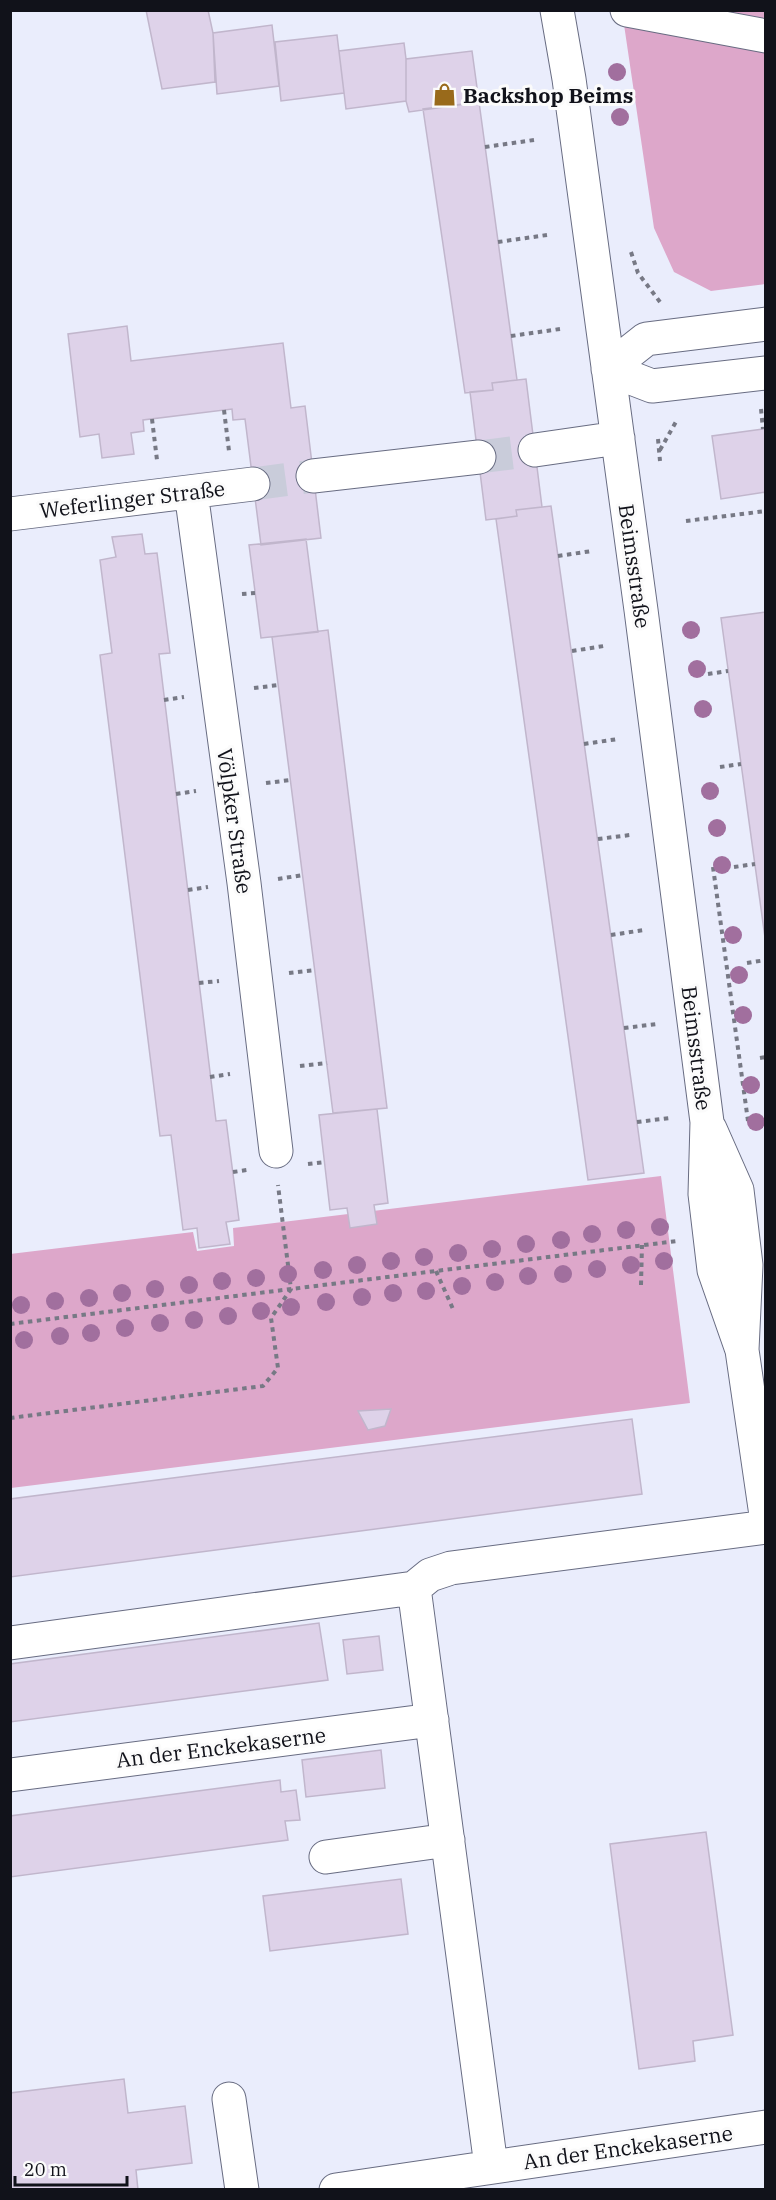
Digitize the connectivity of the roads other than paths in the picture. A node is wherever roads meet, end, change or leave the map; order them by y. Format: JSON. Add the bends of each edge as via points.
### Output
{"nodes":[{"id":1,"x":557,"y":10,"type":"edge"},
{"id":2,"x":627,"y":10,"type":"edge"},
{"id":3,"x":765,"y":36,"type":"edge"},
{"id":4,"x":765,"y":324,"type":"edge"},
{"id":5,"x":608,"y":369,"type":"junction"},
{"id":6,"x":765,"y":374,"type":"edge"},
{"id":7,"x":618,"y":438,"type":"junction"},
{"id":8,"x":535,"y":450,"type":"tunnel mouth"},
{"id":9,"x":479,"y":457,"type":"tunnel mouth"},
{"id":10,"x":313,"y":476,"type":"tunnel mouth"},
{"id":11,"x":254,"y":484,"type":"tunnel mouth"},
{"id":12,"x":191,"y":492,"type":"junction"},
{"id":13,"x":10,"y":514,"type":"edge"},
{"id":14,"x":276,"y":1151,"type":"road end"},
{"id":15,"x":765,"y":1515,"type":"edge"},
{"id":16,"x":765,"y":1527,"type":"edge"},
{"id":17,"x":414,"y":1588,"type":"junction"},
{"id":18,"x":10,"y":1642,"type":"edge"},
{"id":19,"x":432,"y":1720,"type":"junction"},
{"id":20,"x":10,"y":1775,"type":"edge"},
{"id":21,"x":448,"y":1840,"type":"junction"},
{"id":22,"x":326,"y":1857,"type":"dead end"},
{"id":23,"x":229,"y":2099,"type":"dead end"},
{"id":24,"x":765,"y":2127,"type":"edge"},
{"id":25,"x":480,"y":2175,"type":"edge"},
{"id":26,"x":242,"y":2190,"type":"edge"},
{"id":27,"x":336,"y":2190,"type":"edge"}],
"edges":[{"from":1,"to":5,"type":"street","name":"Beimsstraße"},
{"from":2,"to":3,"type":"street"},
{"from":4,"to":5,"type":"street","via":[[646,339]]},
{"from":5,"to":6,"type":"street","via":[[652,386]]},
{"from":5,"to":7,"type":"street","name":"Beimsstraße"},
{"from":7,"to":8,"type":"street"},
{"from":7,"to":15,"type":"street","name":"Beimsstraße","via":[[707,1122],[705,1194],[714,1270],[742,1350]]},
{"from":9,"to":10,"type":"street"},
{"from":11,"to":12,"type":"street","name":"Weferlinger Straße"},
{"from":12,"to":13,"type":"street","name":"Weferlinger Straße"},
{"from":12,"to":14,"type":"street","name":"Völpker Straße"},
{"from":16,"to":17,"type":"street","via":[[451,1568],[430,1575]]},
{"from":17,"to":18,"type":"street"},
{"from":17,"to":19,"type":"street"},
{"from":19,"to":20,"type":"street","name":"An der Enckekaserne"},
{"from":19,"to":21,"type":"street"},
{"from":21,"to":22,"type":"street"},
{"from":21,"to":25,"type":"street"},
{"from":23,"to":26,"type":"street"},
{"from":24,"to":25,"type":"street","name":"An der Enckekaserne"},
{"from":25,"to":27,"type":"street","name":"An der Enckekaserne"}]}
